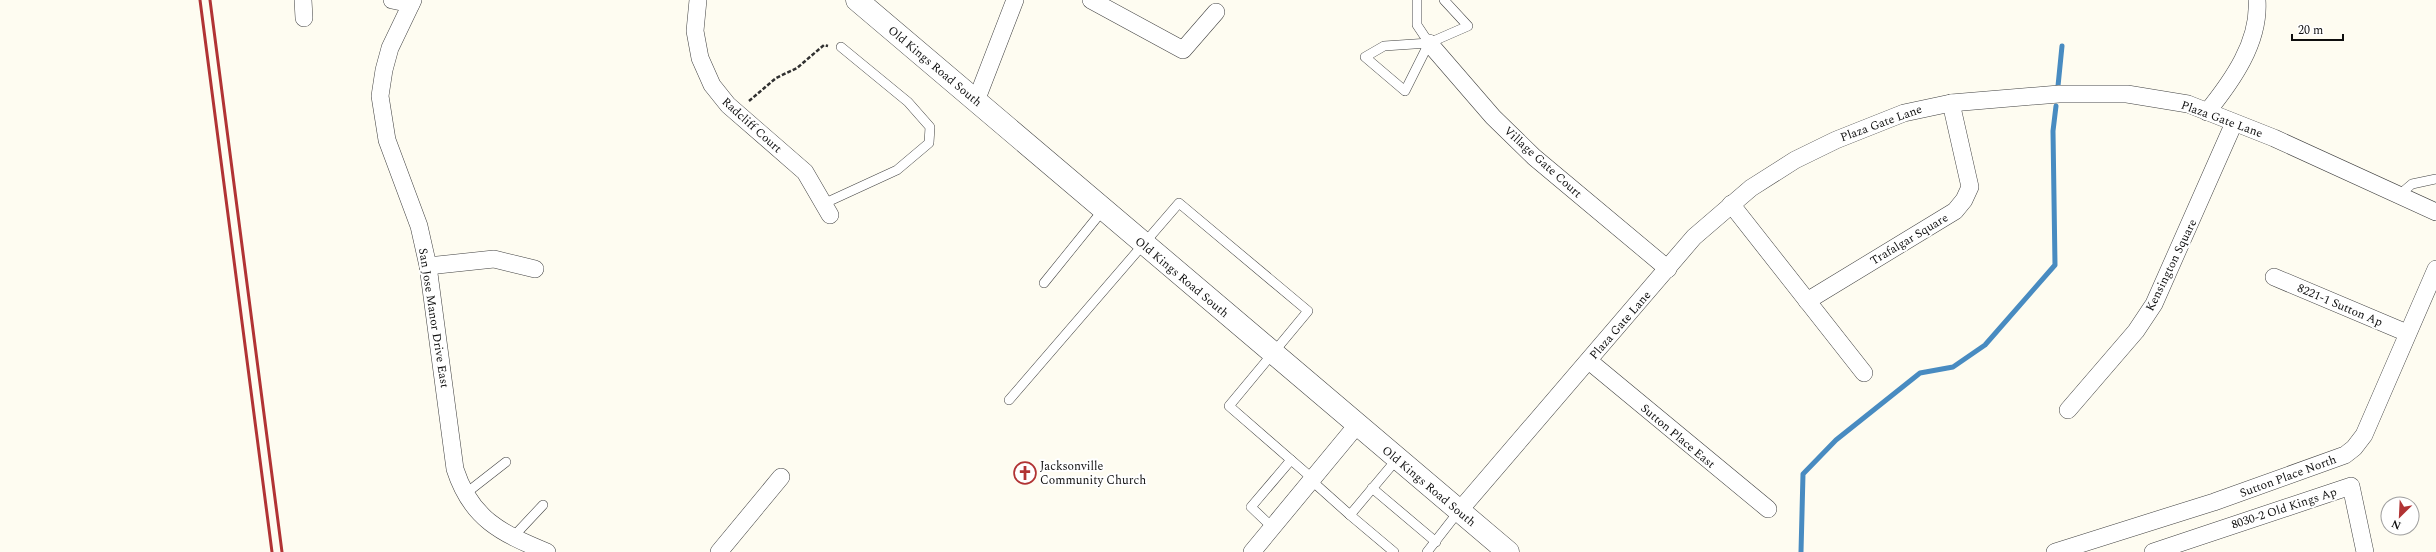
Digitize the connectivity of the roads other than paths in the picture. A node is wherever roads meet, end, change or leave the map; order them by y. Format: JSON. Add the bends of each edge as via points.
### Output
{"nodes":[{"id":1,"x":303,"y":0,"type":"edge"},
{"id":2,"x":392,"y":0,"type":"edge"},
{"id":3,"x":698,"y":0,"type":"edge"},
{"id":4,"x":1015,"y":0,"type":"edge"},
{"id":5,"x":1091,"y":0,"type":"edge"},
{"id":6,"x":1417,"y":0,"type":"edge"},
{"id":7,"x":1444,"y":0,"type":"edge"},
{"id":8,"x":2257,"y":0,"type":"edge"},
{"id":9,"x":860,"y":1,"type":"edge"},
{"id":10,"x":412,"y":2,"type":"edge"},
{"id":11,"x":1216,"y":12,"type":"dead end"},
{"id":12,"x":304,"y":18,"type":"dead end"},
{"id":13,"x":1429,"y":43,"type":"junction"},
{"id":14,"x":841,"y":47,"type":"road end"},
{"id":15,"x":976,"y":101,"type":"junction"},
{"id":16,"x":1951,"y":103,"type":"junction"},
{"id":17,"x":2207,"y":112,"type":"junction"},
{"id":18,"x":2234,"y":123,"type":"junction"},
{"id":19,"x":2436,"y":178,"type":"edge"},
{"id":20,"x":2398,"y":195,"type":"junction"},
{"id":21,"x":1732,"y":204,"type":"junction"},
{"id":22,"x":826,"y":210,"type":"joint"},
{"id":23,"x":1103,"y":210,"type":"junction"},
{"id":24,"x":2436,"y":212,"type":"edge"},
{"id":25,"x":1144,"y":245,"type":"junction"},
{"id":26,"x":428,"y":266,"type":"junction"},
{"id":27,"x":535,"y":269,"type":"dead end"},
{"id":28,"x":1668,"y":269,"type":"junction"},
{"id":29,"x":2436,"y":269,"type":"edge"},
{"id":30,"x":2274,"y":277,"type":"dead end"},
{"id":31,"x":1044,"y":283,"type":"dead end"},
{"id":32,"x":1806,"y":301,"type":"junction"},
{"id":33,"x":2407,"y":333,"type":"junction"},
{"id":34,"x":1272,"y":353,"type":"junction"},
{"id":35,"x":1589,"y":361,"type":"junction"},
{"id":36,"x":1864,"y":373,"type":"dead end"},
{"id":37,"x":1009,"y":400,"type":"dead end"},
{"id":38,"x":2068,"y":410,"type":"dead end"},
{"id":39,"x":1357,"y":425,"type":"junction"},
{"id":40,"x":1397,"y":459,"type":"junction"},
{"id":41,"x":1291,"y":460,"type":"junction"},
{"id":42,"x":506,"y":462,"type":"dead end"},
{"id":43,"x":781,"y":477,"type":"dead end"},
{"id":44,"x":1313,"y":480,"type":"junction"},
{"id":45,"x":1372,"y":488,"type":"junction"},
{"id":46,"x":465,"y":494,"type":"junction"},
{"id":47,"x":543,"y":505,"type":"dead end"},
{"id":48,"x":1768,"y":509,"type":"dead end"},
{"id":49,"x":1459,"y":510,"type":"junction"},
{"id":50,"x":1350,"y":515,"type":"junction"},
{"id":51,"x":1273,"y":528,"type":"junction"},
{"id":52,"x":509,"y":535,"type":"junction"},
{"id":53,"x":1436,"y":542,"type":"junction"},
{"id":54,"x":547,"y":552,"type":"edge"},
{"id":55,"x":718,"y":552,"type":"edge"},
{"id":56,"x":1252,"y":552,"type":"edge"},
{"id":57,"x":1394,"y":552,"type":"edge"},
{"id":58,"x":1427,"y":552,"type":"edge"},
{"id":59,"x":1508,"y":552,"type":"edge"},
{"id":60,"x":2055,"y":552,"type":"edge"},
{"id":61,"x":2153,"y":552,"type":"edge"},
{"id":62,"x":2365,"y":552,"type":"edge"}],
"edges":[{"from":1,"to":12,"type":"street"},
{"from":2,"to":10,"type":"street"},
{"from":3,"to":22,"type":"street","name":"Radcliff Court","via":[[695,30],[700,58],[712,85],[736,112],[805,172]]},
{"from":4,"to":15,"type":"street"},
{"from":5,"to":11,"type":"street","via":[[1183,50]]},
{"from":6,"to":13,"type":"lane","via":[[1417,25]]},
{"from":7,"to":13,"type":"lane","via":[[1468,26]]},
{"from":8,"to":17,"type":"street","via":[[2256,26],[2238,69]]},
{"from":9,"to":15,"type":"street","name":"Old Kings Road South"},
{"from":10,"to":26,"type":"street","name":"San Jose Manor Drive East","via":[[390,48],[380,96],[387,140],[419,226]]},
{"from":13,"to":13,"type":"lane","via":[[1384,46],[1365,57],[1405,91]]},
{"from":13,"to":28,"type":"street","name":"Village Gate Court","via":[[1493,117],[1534,157]]},
{"from":14,"to":22,"type":"lane","via":[[908,102],[930,127],[929,143],[898,170]]},
{"from":15,"to":23,"type":"street","name":"Old Kings Road South"},
{"from":16,"to":17,"type":"street","name":"Plaza Gate Lane","via":[[2059,94],[2127,94],[2188,104]]},
{"from":16,"to":21,"type":"street","name":"Plaza Gate Lane","via":[[1904,113],[1836,140],[1788,164]]},
{"from":16,"to":32,"type":"street","name":"Trafalgar Square","via":[[1970,187],[1964,200],[1955,212]]},
{"from":17,"to":18,"type":"street","name":"Plaza Gate Lane"},
{"from":18,"to":20,"type":"street","name":"Plaza Gate Lane","via":[[2274,138]]},
{"from":18,"to":38,"type":"street","name":"Kensington Square","via":[[2154,304],[2136,330]]},
{"from":19,"to":20,"type":"lane","via":[[2412,184]]},
{"from":20,"to":24,"type":"street","name":"Plaza Gate Lane"},
{"from":21,"to":28,"type":"street","name":"Plaza Gate Lane","via":[[1694,237]]},
{"from":21,"to":32,"type":"street"},
{"from":23,"to":25,"type":"street","name":"Old Kings Road South"},
{"from":23,"to":31,"type":"lane"},
{"from":25,"to":34,"type":"street","name":"Old Kings Road South"},
{"from":25,"to":34,"type":"lane","via":[[1179,203],[1308,311]]},
{"from":25,"to":37,"type":"lane"},
{"from":26,"to":27,"type":"street","via":[[494,259]]},
{"from":26,"to":46,"type":"street","name":"San Jose Manor Drive East","via":[[455,469]]},
{"from":28,"to":35,"type":"street","name":"Plaza Gate Lane"},
{"from":29,"to":33,"type":"street","name":"Sutton Place North"},
{"from":30,"to":33,"type":"street","name":"8221-1 Sutton Ap"},
{"from":32,"to":36,"type":"street"},
{"from":33,"to":60,"type":"street","name":"Sutton Place North","via":[[2364,434],[2345,455],[2214,502]]},
{"from":34,"to":39,"type":"street","name":"Old Kings Road South"},
{"from":34,"to":41,"type":"lane","via":[[1229,406]]},
{"from":35,"to":48,"type":"street","name":"Sutton Place East"},
{"from":35,"to":49,"type":"street","name":"Plaza Gate Lane"},
{"from":39,"to":40,"type":"street","name":"Old Kings Road South"},
{"from":39,"to":44,"type":"street"},
{"from":40,"to":45,"type":"lane"},
{"from":40,"to":49,"type":"street","name":"Old Kings Road South"},
{"from":41,"to":44,"type":"lane"},
{"from":41,"to":51,"type":"lane","via":[[1251,508]]},
{"from":42,"to":46,"type":"lane"},
{"from":43,"to":55,"type":"street"},
{"from":44,"to":50,"type":"lane"},
{"from":44,"to":51,"type":"street"},
{"from":45,"to":50,"type":"lane"},
{"from":45,"to":53,"type":"lane"},
{"from":46,"to":52,"type":"street","name":"San Jose Manor Drive East","via":[[471,505],[490,523]]},
{"from":47,"to":52,"type":"lane"},
{"from":49,"to":53,"type":"lane"},
{"from":49,"to":59,"type":"street","name":"Old Kings Road South"},
{"from":50,"to":57,"type":"lane"},
{"from":51,"to":56,"type":"street"},
{"from":52,"to":54,"type":"street","name":"San Jose Manor Drive East"},
{"from":53,"to":58,"type":"lane"},
{"from":61,"to":62,"type":"street","name":"8030-2 Old Kings Ap","via":[[2351,486]]}]}
